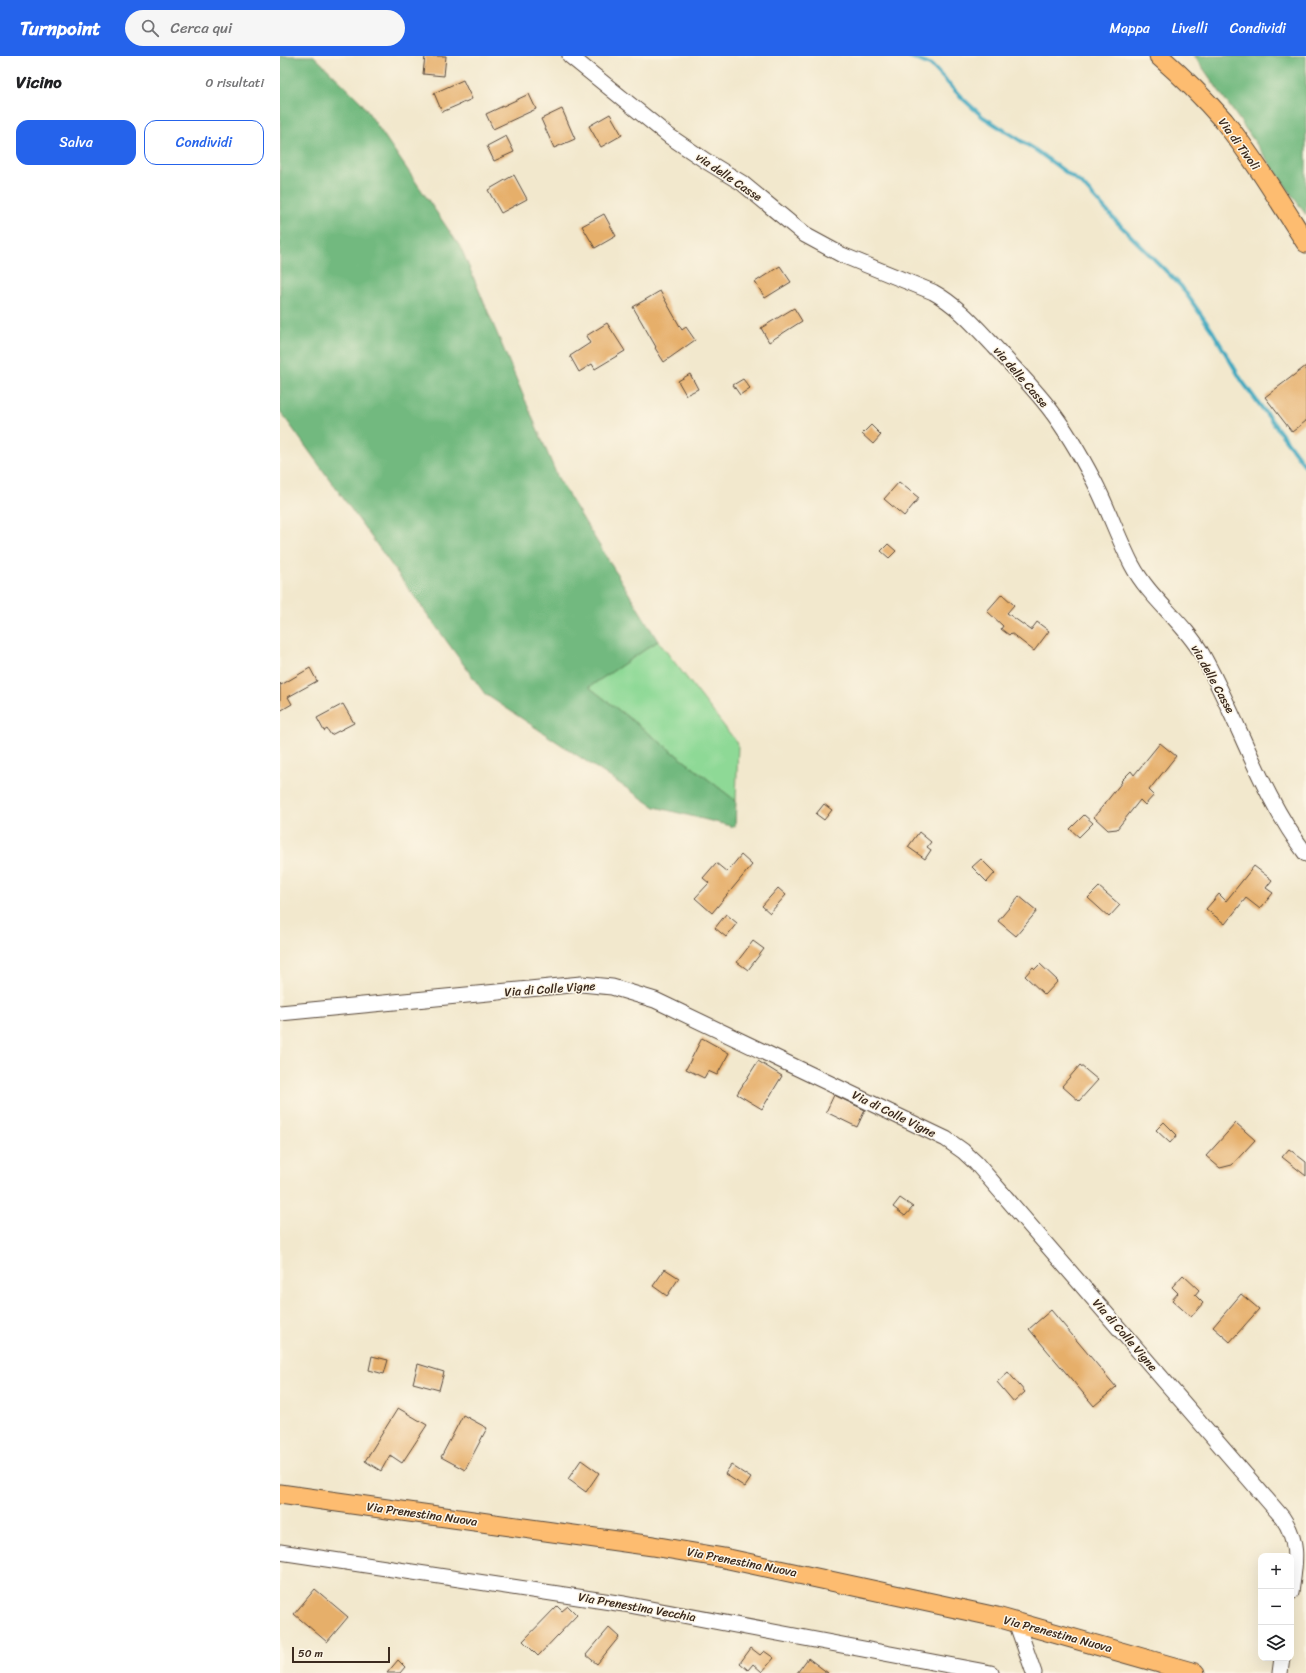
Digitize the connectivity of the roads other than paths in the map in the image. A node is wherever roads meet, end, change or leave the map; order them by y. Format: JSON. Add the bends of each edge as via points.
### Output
{"nodes":[{"id":1,"x":570,"y":56,"type":"edge"},
{"id":2,"x":1159,"y":56,"type":"edge"},
{"id":3,"x":1306,"y":243,"type":"edge"},
{"id":4,"x":1306,"y":854,"type":"edge"},
{"id":5,"x":280,"y":1013,"type":"edge"},
{"id":6,"x":280,"y":1494,"type":"edge"},
{"id":7,"x":1300,"y":1547,"type":"edge"},
{"id":8,"x":280,"y":1552,"type":"edge"},
{"id":9,"x":1291,"y":1589,"type":"edge"},
{"id":10,"x":1016,"y":1622,"type":"junction"},
{"id":11,"x":1282,"y":1661,"type":"edge"},
{"id":12,"x":992,"y":1673,"type":"edge"},
{"id":13,"x":1034,"y":1673,"type":"edge"},
{"id":14,"x":1195,"y":1673,"type":"edge"},
{"id":15,"x":1280,"y":1673,"type":"edge"}],
"edges":[{"from":1,"to":4,"type":"street","name":"via delle Casse","via":[[669,136],[742,183],[805,235],[838,253],[933,292],[974,325],[1030,386],[1057,420],[1084,462],[1142,582],[1201,653],[1228,704],[1277,810]]},
{"from":2,"to":3,"type":"main road","name":"Via di Tivoli","via":[[1194,88],[1224,121],[1256,165]]},
{"from":5,"to":7,"type":"street","name":"Via di Colle Vigne","via":[[580,984],[612,987],[656,1000],[937,1135],[955,1145],[976,1163],[1282,1517]]},
{"from":6,"to":10,"type":"main road","name":"Via Prenestina Nuova","via":[[698,1553]]},
{"from":7,"to":9,"type":"street","name":"Via di Colle Vigne"},
{"from":8,"to":12,"type":"street","name":"Via Prenestina Vecchia","via":[[624,1604]]},
{"from":10,"to":13,"type":"street"},
{"from":10,"to":14,"type":"main road","name":"Via Prenestina Nuova"},
{"from":11,"to":15,"type":"street"}]}
